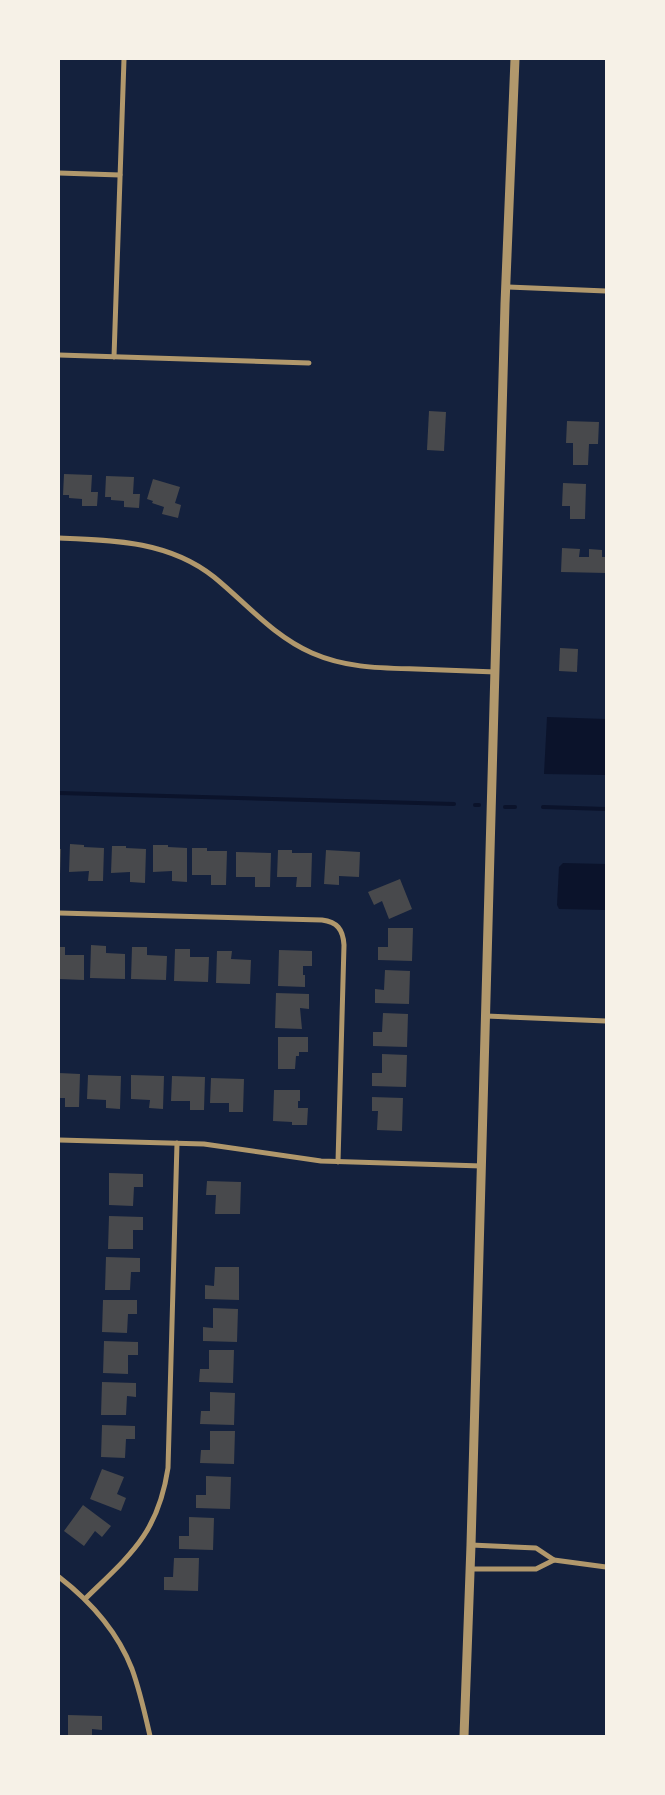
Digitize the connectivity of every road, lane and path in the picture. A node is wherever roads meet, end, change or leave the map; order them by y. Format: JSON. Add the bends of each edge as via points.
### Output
{"nodes":[{"id":1,"x":124,"y":59,"type":"edge"},
{"id":2,"x":515,"y":59,"type":"edge"},
{"id":3,"x":59,"y":173,"type":"edge"},
{"id":4,"x":120,"y":175,"type":"junction"},
{"id":5,"x":506,"y":287,"type":"junction"},
{"id":6,"x":606,"y":290,"type":"edge"},
{"id":7,"x":59,"y":355,"type":"edge"},
{"id":8,"x":114,"y":357,"type":"junction"},
{"id":9,"x":309,"y":363,"type":"dead end"},
{"id":10,"x":59,"y":538,"type":"edge"},
{"id":11,"x":496,"y":672,"type":"junction"},
{"id":12,"x":59,"y":913,"type":"edge"},
{"id":13,"x":486,"y":1016,"type":"junction"},
{"id":14,"x":606,"y":1021,"type":"edge"},
{"id":15,"x":59,"y":1140,"type":"edge"},
{"id":16,"x":176,"y":1143,"type":"junction"},
{"id":17,"x":338,"y":1162,"type":"junction"},
{"id":18,"x":482,"y":1166,"type":"junction"},
{"id":19,"x":471,"y":1546,"type":"junction"},
{"id":20,"x":554,"y":1560,"type":"junction"},
{"id":21,"x":606,"y":1567,"type":"edge"},
{"id":22,"x":470,"y":1568,"type":"junction"},
{"id":23,"x":59,"y":1577,"type":"edge"},
{"id":24,"x":85,"y":1599,"type":"junction"},
{"id":25,"x":150,"y":1736,"type":"edge"},
{"id":26,"x":464,"y":1736,"type":"edge"}],
"edges":[{"from":1,"to":4,"type":"street"},
{"from":2,"to":5,"type":"street"},
{"from":3,"to":4,"type":"street"},
{"from":4,"to":8,"type":"street"},
{"from":5,"to":6,"type":"street"},
{"from":5,"to":11,"type":"street"},
{"from":7,"to":8,"type":"street"},
{"from":8,"to":9,"type":"street"},
{"from":10,"to":11,"type":"street","via":[[116,540],[176,555],[213,576],[293,643],[331,660],[372,668]]},
{"from":11,"to":13,"type":"street"},
{"from":12,"to":17,"type":"street","via":[[322,920],[339,926],[344,945]]},
{"from":13,"to":14,"type":"street"},
{"from":13,"to":18,"type":"street"},
{"from":15,"to":16,"type":"street"},
{"from":16,"to":17,"type":"street"},
{"from":16,"to":24,"type":"street","via":[[165,1488],[152,1524],[141,1541]]},
{"from":17,"to":18,"type":"street"},
{"from":18,"to":19,"type":"street"},
{"from":19,"to":20,"type":"street","via":[[536,1548]]},
{"from":19,"to":22,"type":"street"},
{"from":20,"to":21,"type":"street"},
{"from":20,"to":22,"type":"street","via":[[536,1569]]},
{"from":22,"to":26,"type":"street"},
{"from":23,"to":24,"type":"street"},
{"from":24,"to":25,"type":"street","via":[[112,1632],[132,1669]]}]}
